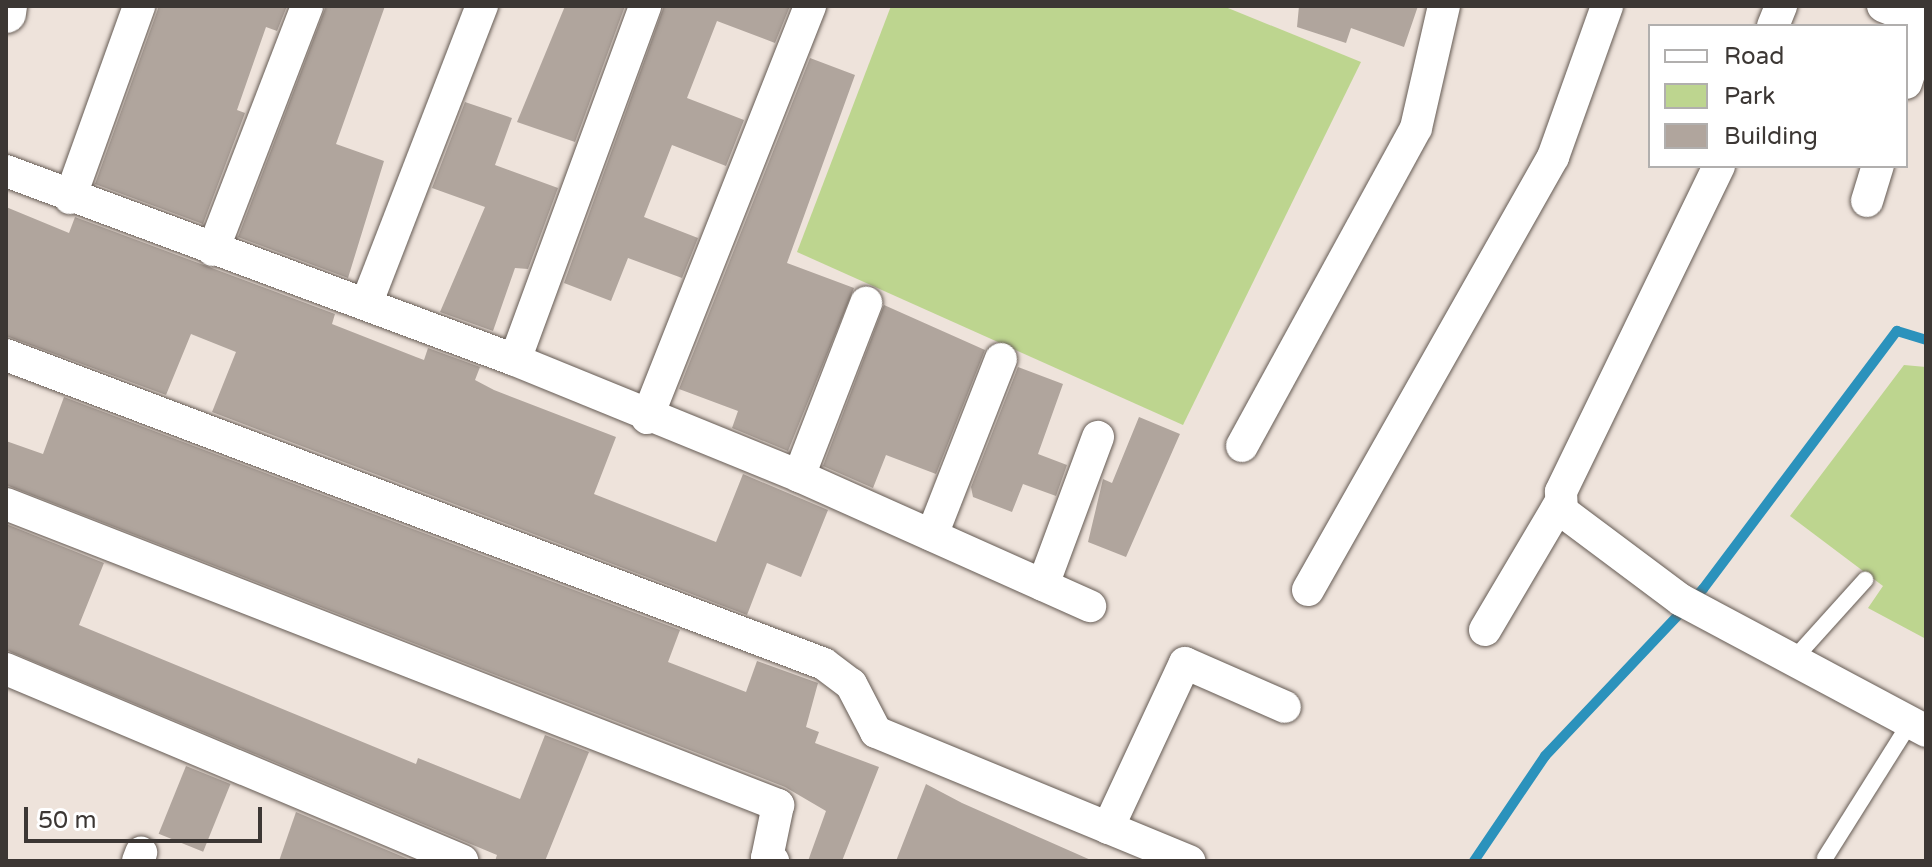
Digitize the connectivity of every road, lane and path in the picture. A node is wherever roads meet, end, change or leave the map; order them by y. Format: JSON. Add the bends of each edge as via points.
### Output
{"nodes":[{"id":1,"x":7,"y":6,"type":"edge"},
{"id":2,"x":139,"y":6,"type":"edge"},
{"id":3,"x":307,"y":6,"type":"edge"},
{"id":4,"x":482,"y":6,"type":"edge"},
{"id":5,"x":645,"y":6,"type":"edge"},
{"id":6,"x":810,"y":6,"type":"edge"},
{"id":7,"x":1444,"y":6,"type":"edge"},
{"id":8,"x":1607,"y":6,"type":"edge"},
{"id":9,"x":1883,"y":6,"type":"edge"},
{"id":10,"x":6,"y":13,"type":"edge"},
{"id":11,"x":1925,"y":25,"type":"edge"},
{"id":12,"x":1908,"y":77,"type":"edge"},
{"id":13,"x":1718,"y":168,"type":"edge"},
{"id":14,"x":1877,"y":168,"type":"edge"},
{"id":15,"x":6,"y":171,"type":"edge"},
{"id":16,"x":70,"y":198,"type":"junction"},
{"id":17,"x":1867,"y":201,"type":"dead end"},
{"id":18,"x":213,"y":250,"type":"junction"},
{"id":19,"x":367,"y":302,"type":"junction"},
{"id":20,"x":866,"y":303,"type":"dead end"},
{"id":21,"x":6,"y":355,"type":"edge"},
{"id":22,"x":1001,"y":359,"type":"dead end"},
{"id":23,"x":515,"y":360,"type":"junction"},
{"id":24,"x":647,"y":418,"type":"junction"},
{"id":25,"x":1098,"y":437,"type":"dead end"},
{"id":26,"x":1242,"y":446,"type":"dead end"},
{"id":27,"x":799,"y":476,"type":"junction"},
{"id":28,"x":1560,"y":503,"type":"junction"},
{"id":29,"x":6,"y":504,"type":"edge"},
{"id":30,"x":932,"y":535,"type":"junction"},
{"id":31,"x":1865,"y":580,"type":"dead end"},
{"id":32,"x":1043,"y":585,"type":"junction"},
{"id":33,"x":1308,"y":590,"type":"dead end"},
{"id":34,"x":1090,"y":606,"type":"dead end"},
{"id":35,"x":1485,"y":630,"type":"dead end"},
{"id":36,"x":1793,"y":660,"type":"junction"},
{"id":37,"x":6,"y":669,"type":"edge"},
{"id":38,"x":1285,"y":707,"type":"dead end"},
{"id":39,"x":1918,"y":727,"type":"edge"},
{"id":40,"x":1108,"y":828,"type":"junction"},
{"id":41,"x":1825,"y":858,"type":"dead end"},
{"id":42,"x":462,"y":861,"type":"edge"},
{"id":43,"x":773,"y":861,"type":"edge"},
{"id":44,"x":1189,"y":861,"type":"edge"}],
"edges":[{"from":1,"to":10,"type":"street"},
{"from":2,"to":16,"type":"street"},
{"from":3,"to":18,"type":"street"},
{"from":4,"to":19,"type":"street"},
{"from":5,"to":23,"type":"street"},
{"from":6,"to":24,"type":"street"},
{"from":7,"to":26,"type":"street","via":[[1416,128]]},
{"from":8,"to":33,"type":"street","via":[[1553,157]]},
{"from":9,"to":11,"type":"street"},
{"from":11,"to":12,"type":"street"},
{"from":13,"to":28,"type":"street"},
{"from":14,"to":17,"type":"street"},
{"from":15,"to":16,"type":"street"},
{"from":16,"to":18,"type":"street"},
{"from":18,"to":19,"type":"street"},
{"from":19,"to":23,"type":"street"},
{"from":20,"to":27,"type":"street"},
{"from":21,"to":40,"type":"street","via":[[824,664],[851,684],[876,732]]},
{"from":22,"to":30,"type":"street"},
{"from":23,"to":24,"type":"street"},
{"from":24,"to":27,"type":"street"},
{"from":25,"to":32,"type":"street"},
{"from":27,"to":30,"type":"street"},
{"from":28,"to":35,"type":"street"},
{"from":28,"to":36,"type":"street","via":[[1571,521],[1691,605]]},
{"from":29,"to":43,"type":"street","via":[[778,805],[767,858]]},
{"from":30,"to":32,"type":"street"},
{"from":31,"to":36,"type":"lane"},
{"from":32,"to":34,"type":"street"},
{"from":36,"to":39,"type":"street"},
{"from":37,"to":42,"type":"street"},
{"from":38,"to":40,"type":"street","via":[[1185,663]]},
{"from":39,"to":41,"type":"lane"},
{"from":40,"to":44,"type":"street"}]}
